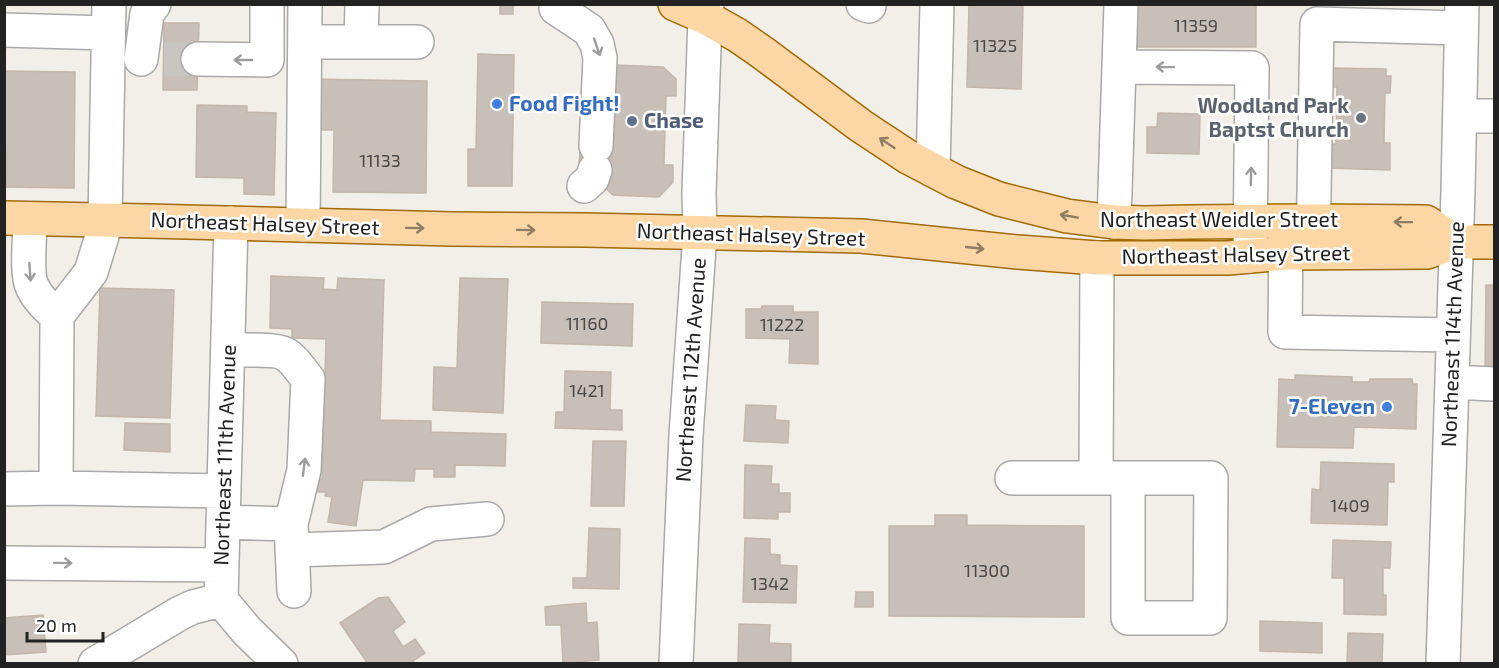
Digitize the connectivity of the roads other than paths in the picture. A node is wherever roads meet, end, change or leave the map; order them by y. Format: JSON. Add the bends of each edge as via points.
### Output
{"nodes":[{"id":1,"x":154,"y":4,"type":"edge"},
{"id":2,"x":267,"y":4,"type":"edge"},
{"id":3,"x":305,"y":4,"type":"edge"},
{"id":4,"x":362,"y":4,"type":"edge"},
{"id":5,"x":675,"y":4,"type":"edge"},
{"id":6,"x":937,"y":4,"type":"edge"},
{"id":7,"x":1121,"y":4,"type":"edge"},
{"id":8,"x":556,"y":8,"type":"dead end"},
{"id":9,"x":706,"y":11,"type":"edge"},
{"id":10,"x":1461,"y":16,"type":"edge"},
{"id":11,"x":21,"y":22,"type":"edge"},
{"id":12,"x":109,"y":32,"type":"edge"},
{"id":13,"x":305,"y":42,"type":"junction"},
{"id":14,"x":361,"y":42,"type":"junction"},
{"id":15,"x":417,"y":42,"type":"dead end"},
{"id":16,"x":198,"y":59,"type":"tunnel mouth"},
{"id":17,"x":1119,"y":67,"type":"junction"},
{"id":18,"x":1460,"y":116,"type":"junction"},
{"id":19,"x":1494,"y":116,"type":"edge"},
{"id":20,"x":592,"y":168,"type":"dead end"},
{"id":21,"x":933,"y":170,"type":"junction"},
{"id":22,"x":17,"y":219,"type":"edge"},
{"id":23,"x":105,"y":220,"type":"junction"},
{"id":24,"x":1250,"y":221,"type":"junction"},
{"id":25,"x":1114,"y":222,"type":"junction"},
{"id":26,"x":231,"y":223,"type":"junction"},
{"id":27,"x":303,"y":225,"type":"junction"},
{"id":28,"x":700,"y":233,"type":"junction"},
{"id":29,"x":1300,"y":237,"type":"junction"},
{"id":30,"x":1456,"y":242,"type":"junction"},
{"id":31,"x":1494,"y":242,"type":"edge"},
{"id":32,"x":1250,"y":256,"type":"junction"},
{"id":33,"x":1097,"y":258,"type":"junction"},
{"id":34,"x":57,"y":316,"type":"junction"},
{"id":35,"x":1453,"y":335,"type":"junction"},
{"id":36,"x":228,"y":350,"type":"junction"},
{"id":37,"x":1452,"y":382,"type":"junction"},
{"id":38,"x":1494,"y":384,"type":"edge"},
{"id":39,"x":1012,"y":478,"type":"dead end"},
{"id":40,"x":1096,"y":478,"type":"junction"},
{"id":41,"x":1128,"y":478,"type":"junction"},
{"id":42,"x":56,"y":488,"type":"junction"},
{"id":43,"x":4,"y":489,"type":"edge"},
{"id":44,"x":224,"y":506,"type":"junction"},
{"id":45,"x":487,"y":519,"type":"dead end"},
{"id":46,"x":292,"y":537,"type":"junction"},
{"id":47,"x":4,"y":563,"type":"edge"},
{"id":48,"x":222,"y":565,"type":"junction"},
{"id":49,"x":294,"y":591,"type":"dead end"},
{"id":50,"x":221,"y":600,"type":"junction"},
{"id":51,"x":95,"y":663,"type":"edge"},
{"id":52,"x":281,"y":663,"type":"edge"},
{"id":53,"x":676,"y":663,"type":"edge"},
{"id":54,"x":1443,"y":663,"type":"edge"}],
"edges":[{"from":1,"to":12,"type":"street","via":[[147,14],[152,59]]},
{"from":2,"to":16,"type":"street","one_way":true,"via":[[267,60]]},
{"from":3,"to":13,"type":"street"},
{"from":4,"to":14,"type":"street"},
{"from":5,"to":9,"type":"main road","name":"Northeast Weidler Street"},
{"from":6,"to":21,"type":"street"},
{"from":7,"to":17,"type":"street"},
{"from":8,"to":20,"type":"street","one_way":true,"via":[[589,30],[597,44],[600,58]]},
{"from":21,"to":9,"type":"main road","name":"Northeast Weidler Street","one_way":true,"via":[[861,126]]},
{"from":9,"to":28,"type":"street","name":"Northeast 112th Avenue"},
{"from":10,"to":18,"type":"street","name":"Northeast 114th Avenue"},
{"from":10,"to":29,"type":"street","via":[[1317,24]]},
{"from":11,"to":12,"type":"street"},
{"from":12,"to":23,"type":"street"},
{"from":13,"to":14,"type":"street"},
{"from":13,"to":27,"type":"street"},
{"from":14,"to":15,"type":"street"},
{"from":24,"to":17,"type":"street","one_way":true,"via":[[1252,68]]},
{"from":17,"to":25,"type":"street"},
{"from":18,"to":19,"type":"street"},
{"from":18,"to":30,"type":"street","name":"Northeast 114th Avenue"},
{"from":25,"to":21,"type":"main road","name":"Northeast Weidler Street","one_way":true,"via":[[1067,216],[999,199]]},
{"from":22,"to":23,"type":"main road","name":"Northeast Halsey Street"},
{"from":22,"to":34,"type":"street","one_way":true,"via":[[32,286],[43,304]]},
{"from":23,"to":26,"type":"main road","name":"Northeast Halsey Street"},
{"from":23,"to":34,"type":"street","via":[[91,272]]},
{"from":24,"to":25,"type":"main road","name":"Northeast Weidler Street"},
{"from":24,"to":29,"type":"main road","name":"Northeast Weidler Street"},
{"from":24,"to":32,"type":"street"},
{"from":26,"to":27,"type":"main road","name":"Northeast Halsey Street"},
{"from":26,"to":36,"type":"street","name":"Northeast 111th Avenue"},
{"from":27,"to":28,"type":"main road","name":"Northeast Halsey Street","one_way":true},
{"from":28,"to":33,"type":"main road","name":"Northeast Halsey Street","one_way":true,"via":[[861,236]]},
{"from":28,"to":53,"type":"street","name":"Northeast 112th Avenue"},
{"from":29,"to":30,"type":"main road","name":"Northeast Weidler Street","via":[[1426,222]]},
{"from":29,"to":32,"type":"main road","name":"Northeast Halsey Street"},
{"from":29,"to":35,"type":"street","via":[[1285,333]]},
{"from":30,"to":31,"type":"main road"},
{"from":30,"to":35,"type":"street","name":"Northeast 114th Avenue"},
{"from":32,"to":33,"type":"main road","name":"Northeast Halsey Street"},
{"from":33,"to":40,"type":"street"},
{"from":34,"to":42,"type":"street"},
{"from":35,"to":37,"type":"street","name":"Northeast 114th Avenue"},
{"from":36,"to":44,"type":"street","name":"Northeast 111th Avenue"},
{"from":46,"to":36,"type":"street","one_way":true,"via":[[304,470],[308,379],[285,354]]},
{"from":37,"to":38,"type":"street"},
{"from":37,"to":54,"type":"street","name":"Northeast 114th Avenue"},
{"from":39,"to":40,"type":"street"},
{"from":40,"to":41,"type":"street"},
{"from":41,"to":41,"type":"street","via":[[1211,478],[1210,618],[1128,618]]},
{"from":42,"to":43,"type":"street"},
{"from":42,"to":44,"type":"street"},
{"from":44,"to":46,"type":"street"},
{"from":44,"to":48,"type":"street","name":"Northeast 111th Avenue"},
{"from":45,"to":46,"type":"street","via":[[431,524],[384,548]]},
{"from":46,"to":49,"type":"street"},
{"from":47,"to":48,"type":"street","one_way":true},
{"from":48,"to":50,"type":"street","name":"Northeast 111th Avenue"},
{"from":50,"to":51,"type":"street","via":[[180,613]]},
{"from":50,"to":52,"type":"street"}]}
